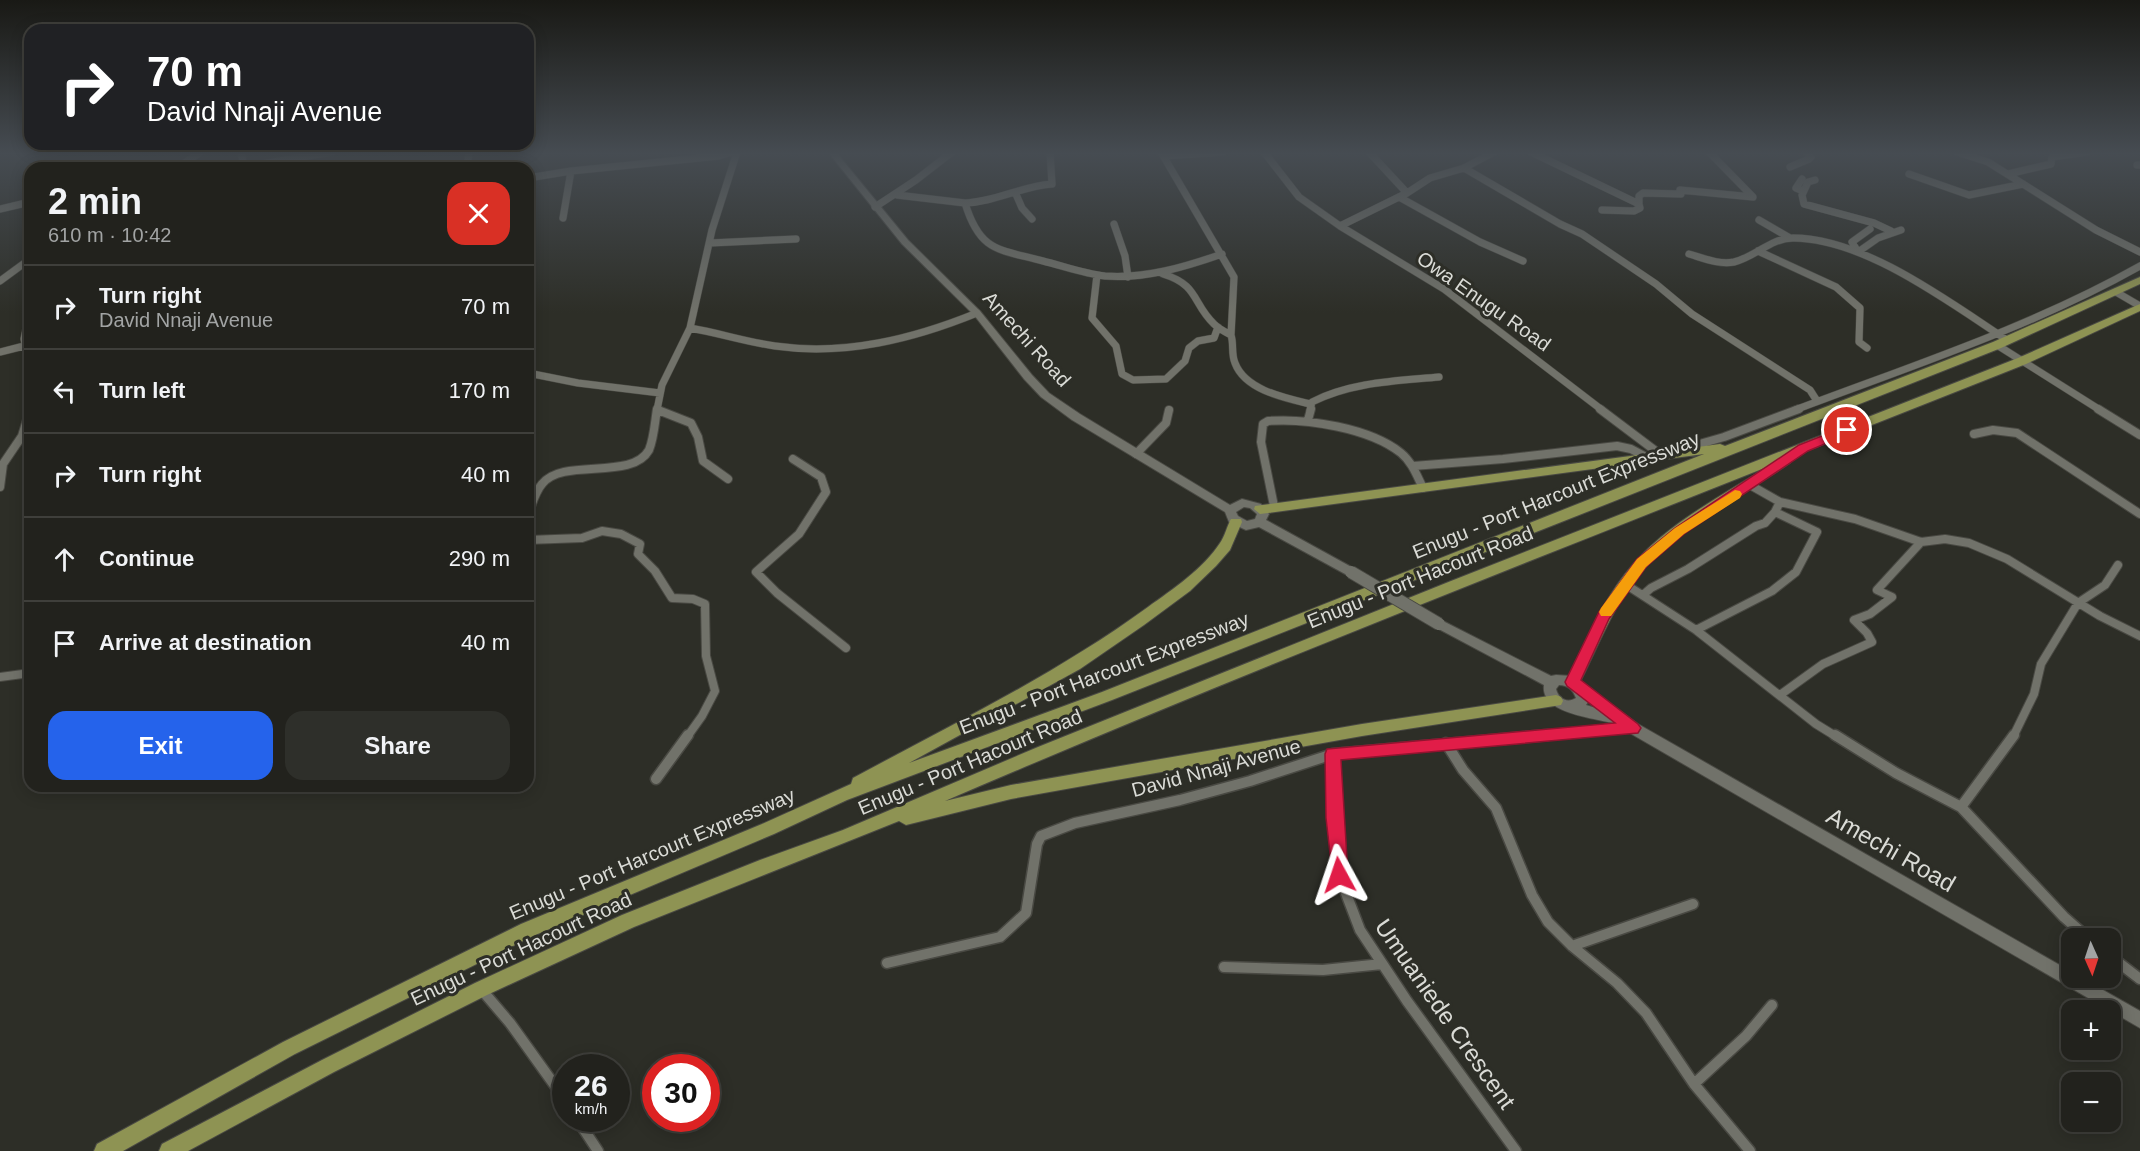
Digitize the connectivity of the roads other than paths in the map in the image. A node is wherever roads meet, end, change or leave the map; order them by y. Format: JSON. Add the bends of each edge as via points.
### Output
{"nodes":[{"id":1,"x":565,"y":206,"type":"edge"},
{"id":2,"x":719,"y":206,"type":"edge"},
{"id":3,"x":966,"y":206,"type":"edge"},
{"id":4,"x":1021,"y":206,"type":"edge"},
{"id":5,"x":1194,"y":206,"type":"edge"},
{"id":6,"x":1313,"y":206,"type":"edge"},
{"id":7,"x":1381,"y":206,"type":"edge"},
{"id":8,"x":1415,"y":206,"type":"edge"},
{"id":9,"x":1529,"y":206,"type":"edge"},
{"id":10,"x":1638,"y":206,"type":"edge"},
{"id":11,"x":1810,"y":206,"type":"edge"},
{"id":12,"x":2058,"y":206,"type":"edge"},
{"id":13,"x":876,"y":207,"type":"edge"},
{"id":14,"x":1602,"y":210,"type":"dead end"},
{"id":15,"x":562,"y":218,"type":"dead end"},
{"id":16,"x":1032,"y":219,"type":"dead end"},
{"id":17,"x":1759,"y":220,"type":"dead end"},
{"id":18,"x":1114,"y":224,"type":"dead end"},
{"id":19,"x":1340,"y":226,"type":"junction"},
{"id":20,"x":1870,"y":229,"type":"dead end"},
{"id":21,"x":1901,"y":230,"type":"dead end"},
{"id":22,"x":1891,"y":231,"type":"junction"},
{"id":23,"x":1790,"y":238,"type":"junction"},
{"id":24,"x":796,"y":239,"type":"dead end"},
{"id":25,"x":710,"y":243,"type":"junction"},
{"id":26,"x":1758,"y":251,"type":"junction"},
{"id":27,"x":1858,"y":252,"type":"junction"},
{"id":28,"x":2140,"y":252,"type":"edge"},
{"id":29,"x":1222,"y":254,"type":"junction"},
{"id":30,"x":1689,"y":254,"type":"dead end"},
{"id":31,"x":1523,"y":261,"type":"dead end"},
{"id":32,"x":24,"y":264,"type":"edge"},
{"id":33,"x":2140,"y":266,"type":"edge"},
{"id":34,"x":1163,"y":274,"type":"junction"},
{"id":35,"x":1097,"y":275,"type":"junction"},
{"id":36,"x":1128,"y":277,"type":"junction"},
{"id":37,"x":2140,"y":280,"type":"edge"},
{"id":38,"x":0,"y":281,"type":"edge"},
{"id":39,"x":2116,"y":292,"type":"junction"},
{"id":40,"x":2140,"y":307,"type":"edge"},
{"id":41,"x":977,"y":313,"type":"junction"},
{"id":42,"x":1218,"y":327,"type":"junction"},
{"id":43,"x":690,"y":328,"type":"junction"},
{"id":44,"x":1231,"y":335,"type":"junction"},
{"id":45,"x":2000,"y":339,"type":"junction"},
{"id":46,"x":24,"y":346,"type":"edge"},
{"id":47,"x":1867,"y":348,"type":"dead end"},
{"id":48,"x":0,"y":352,"type":"edge"},
{"id":49,"x":2022,"y":362,"type":"junction"},
{"id":50,"x":534,"y":374,"type":"edge"},
{"id":51,"x":1439,"y":377,"type":"dead end"},
{"id":52,"x":660,"y":393,"type":"junction"},
{"id":53,"x":1817,"y":401,"type":"junction"},
{"id":54,"x":1310,"y":404,"type":"junction"},
{"id":55,"x":658,"y":410,"type":"junction"},
{"id":56,"x":1169,"y":410,"type":"dead end"},
{"id":57,"x":1308,"y":420,"type":"junction"},
{"id":58,"x":24,"y":430,"type":"edge"},
{"id":59,"x":1974,"y":434,"type":"dead end"},
{"id":60,"x":2140,"y":435,"type":"edge"},
{"id":61,"x":1737,"y":446,"type":"junction"},
{"id":62,"x":1803,"y":448,"type":"junction"},
{"id":63,"x":1136,"y":454,"type":"junction"},
{"id":64,"x":1661,"y":455,"type":"junction"},
{"id":65,"x":1646,"y":458,"type":"junction"},
{"id":66,"x":793,"y":459,"type":"dead end"},
{"id":67,"x":1413,"y":466,"type":"junction"},
{"id":68,"x":728,"y":479,"type":"dead end"},
{"id":69,"x":1750,"y":485,"type":"junction"},
{"id":70,"x":0,"y":487,"type":"edge"},
{"id":71,"x":1423,"y":488,"type":"junction"},
{"id":72,"x":534,"y":501,"type":"edge"},
{"id":73,"x":1780,"y":502,"type":"junction"},
{"id":74,"x":1274,"y":506,"type":"junction"},
{"id":75,"x":1775,"y":512,"type":"junction"},
{"id":76,"x":2140,"y":514,"type":"edge"},
{"id":77,"x":1233,"y":516,"type":"junction"},
{"id":78,"x":1260,"y":516,"type":"junction"},
{"id":79,"x":534,"y":540,"type":"edge"},
{"id":80,"x":1921,"y":542,"type":"junction"},
{"id":81,"x":2118,"y":564,"type":"dead end"},
{"id":82,"x":1625,"y":584,"type":"junction"},
{"id":83,"x":1643,"y":595,"type":"junction"},
{"id":84,"x":2078,"y":603,"type":"junction"},
{"id":85,"x":1696,"y":630,"type":"junction"},
{"id":86,"x":2140,"y":636,"type":"edge"},
{"id":87,"x":846,"y":648,"type":"dead end"},
{"id":88,"x":24,"y":674,"type":"edge"},
{"id":89,"x":0,"y":677,"type":"edge"},
{"id":90,"x":1552,"y":683,"type":"junction"},
{"id":91,"x":1576,"y":685,"type":"junction"},
{"id":92,"x":1780,"y":695,"type":"junction"},
{"id":93,"x":1562,"y":704,"type":"junction"},
{"id":94,"x":1620,"y":720,"type":"junction"},
{"id":95,"x":1633,"y":728,"type":"junction"},
{"id":96,"x":1446,"y":743,"type":"junction"},
{"id":97,"x":1333,"y":754,"type":"junction"},
{"id":98,"x":656,"y":779,"type":"dead end"},
{"id":99,"x":841,"y":795,"type":"junction"},
{"id":100,"x":1961,"y":807,"type":"junction"},
{"id":101,"x":847,"y":836,"type":"junction"},
{"id":102,"x":1693,"y":903,"type":"dead end"},
{"id":103,"x":2076,"y":928,"type":"edge"},
{"id":104,"x":1572,"y":946,"type":"junction"},
{"id":105,"x":887,"y":963,"type":"dead end"},
{"id":106,"x":1382,"y":964,"type":"junction"},
{"id":107,"x":2121,"y":964,"type":"edge"},
{"id":108,"x":1224,"y":967,"type":"dead end"},
{"id":109,"x":2140,"y":979,"type":"edge"},
{"id":110,"x":481,"y":989,"type":"junction"},
{"id":111,"x":1772,"y":1005,"type":"dead end"},
{"id":112,"x":2140,"y":1020,"type":"edge"},
{"id":113,"x":552,"y":1082,"type":"edge"},
{"id":114,"x":1694,"y":1084,"type":"junction"},
{"id":115,"x":586,"y":1132,"type":"edge"},
{"id":116,"x":104,"y":1151,"type":"edge"},
{"id":117,"x":169,"y":1151,"type":"edge"},
{"id":118,"x":598,"y":1151,"type":"edge"},
{"id":119,"x":1516,"y":1151,"type":"edge"},
{"id":120,"x":1750,"y":1151,"type":"edge"}],
"edges":[{"from":1,"to":15,"type":"street"},
{"from":2,"to":25,"type":"street"},
{"from":3,"to":35,"type":"street","via":[[973,229],[987,245]]},
{"from":4,"to":16,"type":"street"},
{"from":5,"to":29,"type":"street"},
{"from":6,"to":19,"type":"street","name":"Owa Enugu Road"},
{"from":7,"to":19,"type":"street"},
{"from":8,"to":31,"type":"street"},
{"from":9,"to":53,"type":"street","via":[[1582,234],[1656,284],[1692,314],[1810,390]]},
{"from":10,"to":14,"type":"street","via":[[1640,208],[1634,211]]},
{"from":11,"to":22,"type":"street"},
{"from":12,"to":28,"type":"street"},
{"from":13,"to":41,"type":"main road","name":"Amechi Road","via":[[929,268]]},
{"from":17,"to":23,"type":"street"},
{"from":18,"to":36,"type":"street","via":[[1125,250]]},
{"from":19,"to":64,"type":"street","name":"Owa Enugu Road","via":[[1444,289]]},
{"from":20,"to":27,"type":"street","via":[[1852,242]]},
{"from":21,"to":22,"type":"street"},
{"from":22,"to":27,"type":"street","via":[[1868,242]]},
{"from":23,"to":26,"type":"street"},
{"from":23,"to":27,"type":"street"},
{"from":24,"to":25,"type":"street"},
{"from":25,"to":43,"type":"street"},
{"from":26,"to":30,"type":"street","via":[[1728,263]]},
{"from":26,"to":47,"type":"street","via":[[1845,293],[1860,308],[1859,342]]},
{"from":27,"to":45,"type":"street","via":[[1959,308]]},
{"from":29,"to":34,"type":"street"},
{"from":29,"to":44,"type":"street","via":[[1235,285]]},
{"from":32,"to":38,"type":"street"},
{"from":33,"to":45,"type":"street"},
{"from":34,"to":36,"type":"street"},
{"from":34,"to":42,"type":"street","via":[[1185,283]]},
{"from":35,"to":36,"type":"street"},
{"from":35,"to":42,"type":"street","via":[[1091,316],[1116,344],[1122,374],[1133,380],[1166,379],[1185,362],[1189,348],[1198,341],[1214,338]]},
{"from":37,"to":39,"type":"highway","name":"Enugu - Port Harcourt Expressway"},
{"from":39,"to":40,"type":"street"},
{"from":39,"to":45,"type":"highway","name":"Enugu - Port Harcourt Expressway"},
{"from":40,"to":49,"type":"highway"},
{"from":41,"to":43,"type":"street","via":[[879,345],[859,347],[777,346]]},
{"from":41,"to":63,"type":"main road","name":"Amechi Road","via":[[1045,394]]},
{"from":42,"to":44,"type":"street"},
{"from":43,"to":52,"type":"street"},
{"from":44,"to":54,"type":"street","via":[[1235,363],[1250,379],[1280,397]]},
{"from":45,"to":49,"type":"street"},
{"from":45,"to":53,"type":"street"},
{"from":45,"to":61,"type":"highway","name":"Enugu - Port Harcourt Expressway"},
{"from":46,"to":48,"type":"street"},
{"from":49,"to":60,"type":"street"},
{"from":49,"to":62,"type":"highway"},
{"from":50,"to":52,"type":"street"},
{"from":51,"to":54,"type":"street","via":[[1340,391]]},
{"from":52,"to":55,"type":"street"},
{"from":53,"to":64,"type":"street","via":[[1724,437]]},
{"from":54,"to":57,"type":"street"},
{"from":55,"to":68,"type":"street","via":[[691,423],[703,461]]},
{"from":55,"to":72,"type":"street","via":[[649,449],[640,459],[626,465],[549,477]]},
{"from":56,"to":63,"type":"street","via":[[1166,423]]},
{"from":57,"to":67,"type":"street","via":[[1380,441],[1397,450]]},
{"from":57,"to":74,"type":"street","via":[[1263,423],[1261,442]]},
{"from":58,"to":70,"type":"street","via":[[3,464]]},
{"from":59,"to":76,"type":"street","via":[[1993,430],[2017,433]]},
{"from":61,"to":64,"type":"highway"},
{"from":61,"to":99,"type":"highway","name":"Enugu - Port Harcourt Expressway","via":[[1107,696]]},
{"from":62,"to":69,"type":"highway"},
{"from":62,"to":101,"type":"highway","name":"Enugu - Port Hacourt Road","via":[[1043,752]]},
{"from":63,"to":77,"type":"main road","name":"Amechi Road"},
{"from":64,"to":65,"type":"highway"},
{"from":65,"to":67,"type":"street","via":[[1617,446]]},
{"from":65,"to":71,"type":"highway"},
{"from":66,"to":87,"type":"street","via":[[821,477],[826,492],[799,534],[756,572]]},
{"from":67,"to":71,"type":"street"},
{"from":69,"to":73,"type":"street"},
{"from":69,"to":82,"type":"highway","via":[[1679,531],[1641,563]]},
{"from":71,"to":74,"type":"highway"},
{"from":73,"to":75,"type":"street"},
{"from":73,"to":80,"type":"street","via":[[1855,519]]},
{"from":74,"to":78,"type":"highway"},
{"from":75,"to":83,"type":"street","via":[[1765,524]]},
{"from":75,"to":85,"type":"street","via":[[1817,532],[1797,573],[1772,591]]},
{"from":77,"to":78,"type":"main road","via":[[1246,526]]},
{"from":77,"to":78,"type":"main road","via":[[1242,503],[1249,503]]},
{"from":77,"to":99,"type":"highway","via":[[1225,546],[1192,581],[1139,621],[1075,665],[869,776]]},
{"from":78,"to":90,"type":"main road","bridge":true,"via":[[1439,624]]},
{"from":79,"to":98,"type":"street","via":[[582,538],[602,531],[621,534],[640,544],[638,554],[655,571],[672,598],[705,604],[706,656],[715,691],[702,716]]},
{"from":80,"to":84,"type":"street","via":[[1945,539],[1970,543],[2007,559]]},
{"from":80,"to":92,"type":"street","via":[[1877,590],[1892,597],[1870,614],[1854,620],[1872,642],[1808,673]]},
{"from":81,"to":84,"type":"street","via":[[2105,585]]},
{"from":82,"to":83,"type":"street"},
{"from":82,"to":91,"type":"highway","via":[[1604,616]]},
{"from":83,"to":85,"type":"street"},
{"from":84,"to":86,"type":"street"},
{"from":84,"to":100,"type":"street","via":[[2041,664],[2034,694],[2016,733]]},
{"from":85,"to":92,"type":"street"},
{"from":88,"to":89,"type":"street"},
{"from":90,"to":91,"type":"main road","via":[[1561,680]]},
{"from":90,"to":93,"type":"main road","via":[[1550,692]]},
{"from":91,"to":93,"type":"main road","via":[[1583,700],[1579,704]]},
{"from":91,"to":94,"type":"main road"},
{"from":92,"to":100,"type":"street","via":[[1836,737]]},
{"from":93,"to":94,"type":"main road"},
{"from":93,"to":101,"type":"highway","via":[[1362,730],[1011,792]]},
{"from":94,"to":95,"type":"main road","name":"Amechi Road"},
{"from":95,"to":96,"type":"street","name":"David Nnaji Avenue"},
{"from":95,"to":112,"type":"main road","name":"Amechi Road"},
{"from":96,"to":97,"type":"street","name":"David Nnaji Avenue"},
{"from":96,"to":104,"type":"street","via":[[1496,808],[1539,908]]},
{"from":97,"to":105,"type":"street","name":"David Nnaji Avenue","via":[[1250,781],[1075,823],[1041,836],[1026,913],[1015,925],[1000,937]]},
{"from":97,"to":106,"type":"street","name":"Umuaniede Crescent","via":[[1339,875],[1360,930]]},
{"from":99,"to":116,"type":"highway","name":"Enugu - Port Harcourt Expressway","via":[[521,933],[289,1048]]},
{"from":100,"to":103,"type":"street"},
{"from":101,"to":110,"type":"highway","name":"Enugu - Port Hacourt Road","via":[[628,921]]},
{"from":102,"to":104,"type":"street"},
{"from":104,"to":114,"type":"street","via":[[1646,1013]]},
{"from":106,"to":108,"type":"street","via":[[1345,969]]},
{"from":106,"to":119,"type":"street","name":"Umuaniede Crescent"},
{"from":107,"to":109,"type":"street"},
{"from":110,"to":113,"type":"street"},
{"from":110,"to":117,"type":"highway","name":"Enugu - Port Hacourt Road"},
{"from":111,"to":114,"type":"street","via":[[1746,1036]]},
{"from":114,"to":120,"type":"street"},
{"from":115,"to":118,"type":"street"}]}
